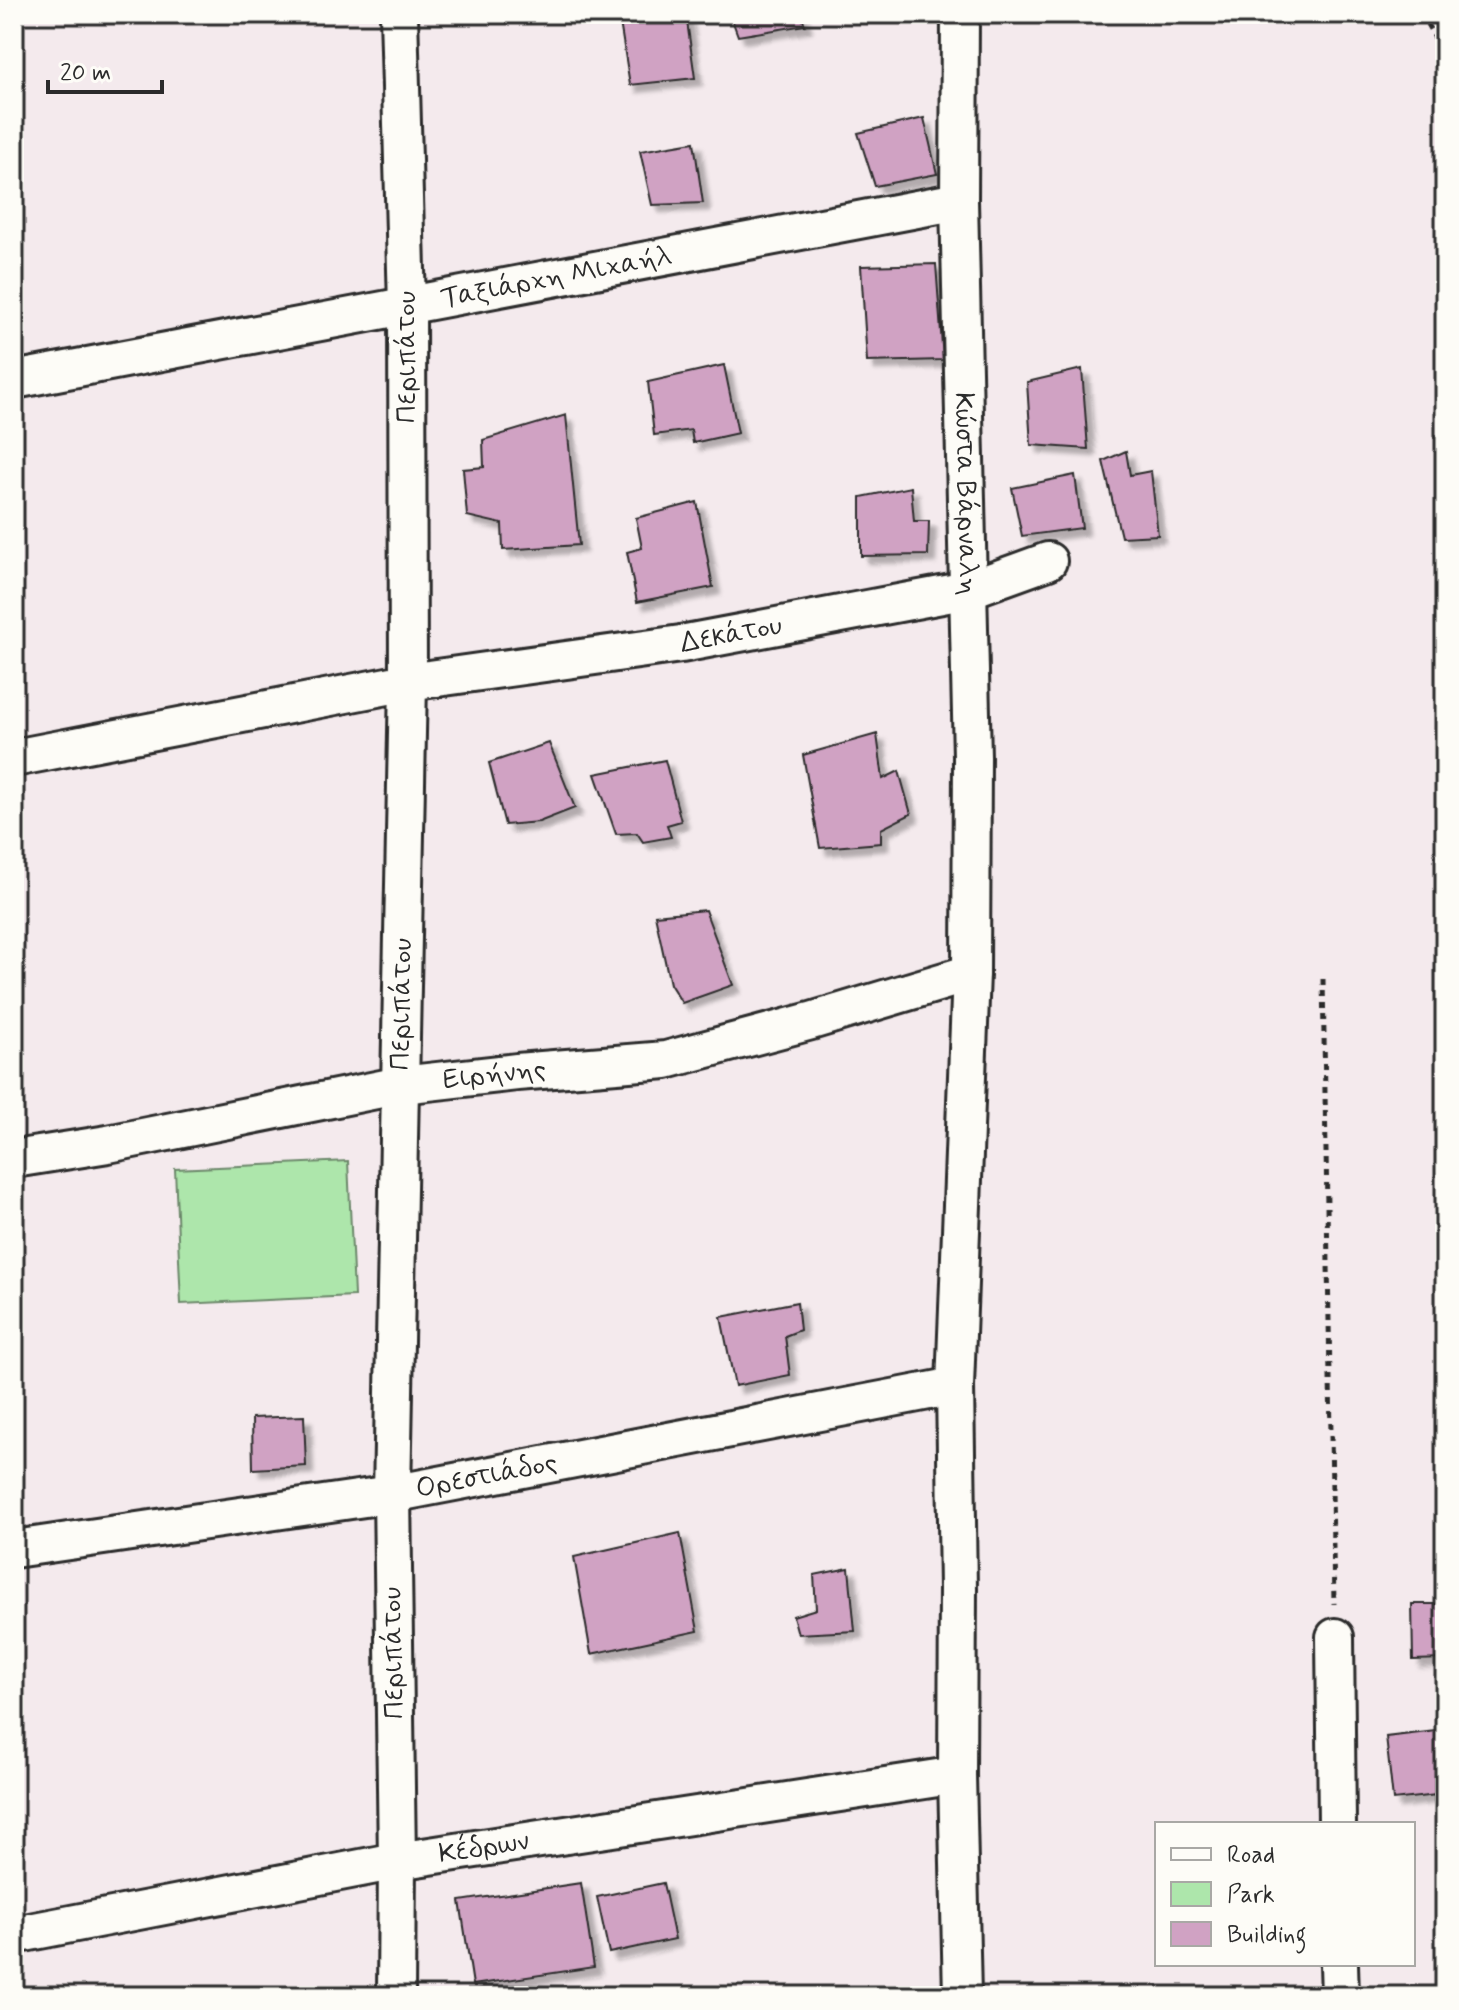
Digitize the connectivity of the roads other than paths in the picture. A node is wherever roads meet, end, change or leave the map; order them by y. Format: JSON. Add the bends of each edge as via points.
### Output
{"nodes":[{"id":1,"x":399,"y":14,"type":"edge"},
{"id":2,"x":960,"y":14,"type":"edge"},
{"id":3,"x":959,"y":201,"type":"junction"},
{"id":4,"x":407,"y":306,"type":"junction"},
{"id":5,"x":14,"y":380,"type":"edge"},
{"id":6,"x":1048,"y":561,"type":"dead end"},
{"id":7,"x":968,"y":590,"type":"junction"},
{"id":8,"x":408,"y":682,"type":"junction"},
{"id":9,"x":14,"y":758,"type":"edge"},
{"id":10,"x":971,"y":973,"type":"junction"},
{"id":11,"x":401,"y":1085,"type":"junction"},
{"id":12,"x":14,"y":1159,"type":"edge"},
{"id":13,"x":955,"y":1386,"type":"junction"},
{"id":14,"x":392,"y":1494,"type":"junction"},
{"id":15,"x":14,"y":1549,"type":"edge"},
{"id":16,"x":1335,"y":1637,"type":"road end"},
{"id":17,"x":957,"y":1775,"type":"junction"},
{"id":18,"x":1337,"y":1822,"type":"edge"},
{"id":19,"x":397,"y":1861,"type":"junction"},
{"id":20,"x":14,"y":1935,"type":"edge"},
{"id":21,"x":1339,"y":1966,"type":"edge"},
{"id":22,"x":396,"y":1996,"type":"edge"},
{"id":23,"x":962,"y":1996,"type":"edge"},
{"id":24,"x":1340,"y":1996,"type":"edge"}],
"edges":[{"from":1,"to":4,"type":"street","name":"Περιπάτου"},
{"from":2,"to":3,"type":"street","name":"Κώστα Βάρναλη"},
{"from":3,"to":4,"type":"street","name":"Ταξιάρχη Μιχαήλ"},
{"from":3,"to":7,"type":"street","name":"Κώστα Βάρναλη"},
{"from":4,"to":5,"type":"street","name":"Ταξιάρχη Μιχαήλ"},
{"from":4,"to":8,"type":"street","name":"Περιπάτου"},
{"from":6,"to":7,"type":"street","name":"Δεκάτου"},
{"from":7,"to":8,"type":"street","name":"Δεκάτου","via":[[681,644]]},
{"from":7,"to":10,"type":"street","name":"Κώστα Βάρναλη"},
{"from":8,"to":9,"type":"street","name":"Δεκάτου"},
{"from":8,"to":11,"type":"street","name":"Περιπάτου"},
{"from":10,"to":11,"type":"street","name":"Ειρήνης","via":[[666,1060]]},
{"from":10,"to":13,"type":"street","name":"Κώστα Βάρναλη"},
{"from":11,"to":12,"type":"street","name":"Ειρήνης"},
{"from":11,"to":14,"type":"street","name":"Περιπάτου"},
{"from":13,"to":14,"type":"street","name":"Ορεστιάδος"},
{"from":13,"to":17,"type":"street","name":"Κώστα Βάρναλη"},
{"from":14,"to":15,"type":"street","name":"Ορεστιάδος"},
{"from":14,"to":19,"type":"street","name":"Περιπάτου"},
{"from":16,"to":18,"type":"street"},
{"from":17,"to":19,"type":"street","name":"Κέδρων"},
{"from":17,"to":23,"type":"street","name":"Κώστα Βάρναλη"},
{"from":19,"to":20,"type":"street","name":"Κέδρων"},
{"from":19,"to":22,"type":"street","name":"Περιπάτου"},
{"from":21,"to":24,"type":"street"}]}
